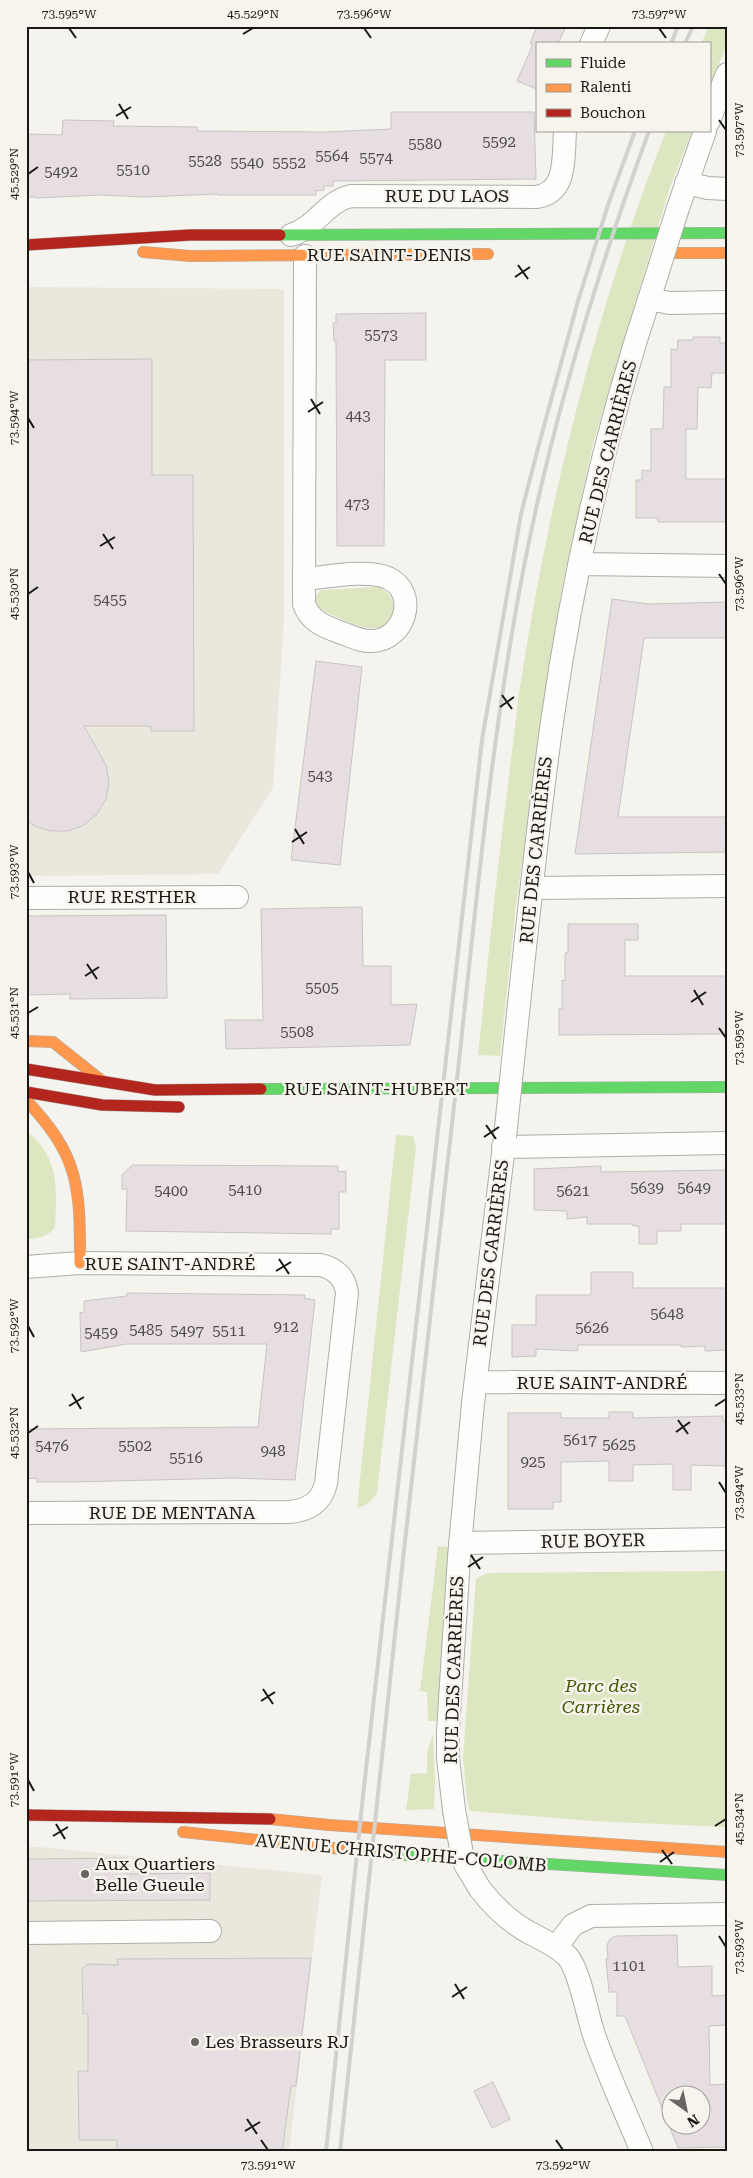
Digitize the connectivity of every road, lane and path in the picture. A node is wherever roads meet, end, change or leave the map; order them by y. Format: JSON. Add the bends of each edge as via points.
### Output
{"nodes":[{"id":1,"x":599,"y":26,"type":"edge"},
{"id":2,"x":592,"y":42,"type":"edge"},
{"id":3,"x":727,"y":74,"type":"edge"},
{"id":4,"x":710,"y":118,"type":"edge"},
{"id":5,"x":565,"y":132,"type":"edge"},
{"id":6,"x":706,"y":132,"type":"edge"},
{"id":7,"x":686,"y":183,"type":"junction"},
{"id":8,"x":727,"y":189,"type":"edge"},
{"id":9,"x":727,"y":233,"type":"edge"},
{"id":10,"x":290,"y":236,"type":"junction"},
{"id":11,"x":26,"y":245,"type":"edge"},
{"id":12,"x":52,"y":245,"type":"junction"},
{"id":13,"x":649,"y":253,"type":"dead end"},
{"id":14,"x":727,"y":253,"type":"edge"},
{"id":15,"x":504,"y":254,"type":"dead end"},
{"id":16,"x":305,"y":256,"type":"junction"},
{"id":17,"x":651,"y":293,"type":"junction"},
{"id":18,"x":727,"y":302,"type":"edge"},
{"id":19,"x":580,"y":564,"type":"junction"},
{"id":20,"x":727,"y":566,"type":"edge"},
{"id":21,"x":304,"y":579,"type":"dead end"},
{"id":22,"x":727,"y":886,"type":"edge"},
{"id":23,"x":532,"y":888,"type":"junction"},
{"id":24,"x":237,"y":897,"type":"dead end"},
{"id":25,"x":26,"y":898,"type":"edge"},
{"id":26,"x":26,"y":1041,"type":"edge"},
{"id":27,"x":26,"y":1069,"type":"edge"},
{"id":28,"x":102,"y":1081,"type":"junction"},
{"id":29,"x":727,"y":1087,"type":"edge"},
{"id":30,"x":26,"y":1092,"type":"edge"},
{"id":31,"x":26,"y":1100,"type":"edge"},
{"id":32,"x":496,"y":1105,"type":"dead end"},
{"id":33,"x":516,"y":1105,"type":"dead end"},
{"id":34,"x":191,"y":1107,"type":"dead end"},
{"id":35,"x":504,"y":1142,"type":"junction"},
{"id":36,"x":727,"y":1144,"type":"edge"},
{"id":37,"x":80,"y":1263,"type":"junction"},
{"id":38,"x":26,"y":1267,"type":"edge"},
{"id":39,"x":477,"y":1382,"type":"junction"},
{"id":40,"x":727,"y":1383,"type":"edge"},
{"id":41,"x":315,"y":1504,"type":"joint"},
{"id":42,"x":26,"y":1513,"type":"edge"},
{"id":43,"x":727,"y":1539,"type":"edge"},
{"id":44,"x":460,"y":1543,"type":"junction"},
{"id":45,"x":26,"y":1815,"type":"edge"},
{"id":46,"x":78,"y":1817,"type":"junction"},
{"id":47,"x":727,"y":1852,"type":"edge"},
{"id":48,"x":727,"y":1875,"type":"edge"},
{"id":49,"x":727,"y":1914,"type":"edge"},
{"id":50,"x":210,"y":1931,"type":"dead end"},
{"id":51,"x":26,"y":1933,"type":"edge"},
{"id":52,"x":556,"y":1947,"type":"junction"},
{"id":53,"x":642,"y":2152,"type":"edge"}],
"edges":[{"from":1,"to":2,"type":"street"},
{"from":3,"to":4,"type":"street"},
{"from":5,"to":10,"type":"street","name":"RUE DU LAOS","via":[[559,181],[553,191],[543,196],[351,196],[338,200],[305,230]]},
{"from":6,"to":7,"type":"street","name":"RUE DES CARRIÈRES"},
{"from":7,"to":8,"type":"street"},
{"from":7,"to":17,"type":"street","name":"RUE DES CARRIÈRES","bridge":true},
{"from":9,"to":10,"type":"main road","name":"RUE SAINT-DENIS"},
{"from":10,"to":12,"type":"main road","name":"RUE SAINT-DENIS","via":[[190,235]]},
{"from":11,"to":12,"type":"main road","name":"RUE SAINT-DENIS"},
{"from":12,"to":16,"type":"main road","name":"RUE SAINT-DENIS","via":[[190,256]]},
{"from":13,"to":14,"type":"main road"},
{"from":15,"to":16,"type":"main road","name":"RUE SAINT-DENIS"},
{"from":16,"to":21,"type":"street"},
{"from":17,"to":18,"type":"street","via":[[670,303]]},
{"from":17,"to":19,"type":"street","name":"RUE DES CARRIÈRES","via":[[614,418]]},
{"from":19,"to":20,"type":"street"},
{"from":19,"to":23,"type":"street","name":"RUE DES CARRIÈRES","via":[[552,720]]},
{"from":22,"to":23,"type":"street"},
{"from":23,"to":35,"type":"street","name":"RUE DES CARRIÈRES","bridge":true},
{"from":24,"to":25,"type":"street","name":"RUE RESTHER"},
{"from":26,"to":28,"type":"main road","via":[[53,1042]]},
{"from":27,"to":28,"type":"main road","name":"RUE SAINT-HUBERT"},
{"from":28,"to":29,"type":"main road","name":"RUE SAINT-HUBERT","via":[[154,1090]]},
{"from":30,"to":34,"type":"main road","via":[[102,1105]]},
{"from":31,"to":37,"type":"main road","via":[[59,1140],[72,1169],[78,1200]]},
{"from":32,"to":33,"type":"main road"},
{"from":35,"to":36,"type":"street"},
{"from":35,"to":39,"type":"street","name":"RUE DES CARRIÈRES"},
{"from":37,"to":38,"type":"street","name":"RUE SAINT-ANDRÉ"},
{"from":37,"to":41,"type":"street","name":"RUE SAINT-ANDRÉ","via":[[311,1264],[328,1267],[340,1276],[347,1293],[326,1483]]},
{"from":39,"to":40,"type":"street","name":"RUE SAINT-ANDRÉ"},
{"from":39,"to":44,"type":"street","name":"RUE DES CARRIÈRES"},
{"from":41,"to":42,"type":"street","name":"RUE DE MENTANA","via":[[294,1512]]},
{"from":43,"to":44,"type":"street","name":"RUE BOYER"},
{"from":44,"to":52,"type":"street","name":"RUE DES CARRIÈRES","bridge":true,"via":[[448,1758],[462,1854],[480,1889],[497,1909],[526,1931]]},
{"from":45,"to":46,"type":"main road","name":"AVENUE CHRISTOPHE-COLOMB"},
{"from":46,"to":47,"type":"main road","name":"AVENUE CHRISTOPHE-COLOMB","via":[[260,1818]]},
{"from":46,"to":48,"type":"main road","name":"AVENUE CHRISTOPHE-COLOMB","via":[[255,1842],[492,1862]]},
{"from":49,"to":52,"type":"street","via":[[591,1916],[573,1925]]},
{"from":50,"to":51,"type":"street"},
{"from":52,"to":53,"type":"street","name":"RUE DES CARRIÈRES","via":[[568,1957],[579,1979],[594,2037]]}]}
